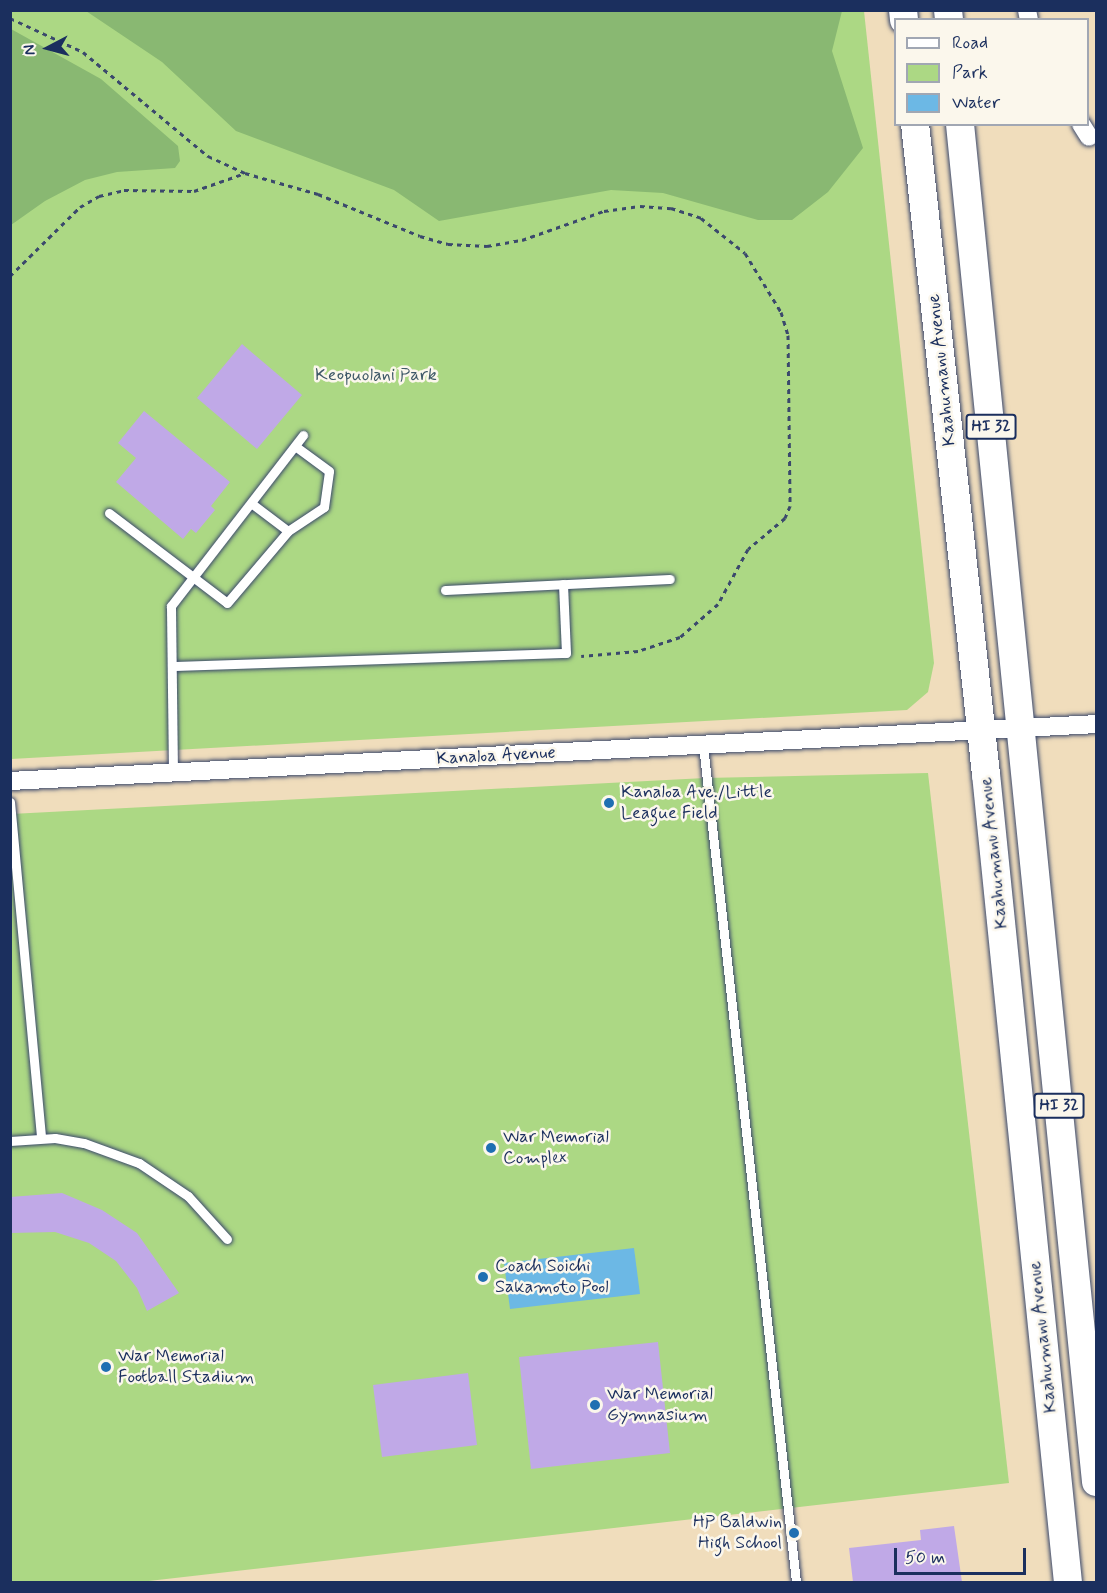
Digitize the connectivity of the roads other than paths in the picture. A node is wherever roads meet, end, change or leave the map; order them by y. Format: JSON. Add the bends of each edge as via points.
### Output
{"nodes":[{"id":1,"x":915,"y":126,"type":"edge"},
{"id":2,"x":960,"y":126,"type":"edge"},
{"id":3,"x":303,"y":435,"type":"dead end"},
{"id":4,"x":295,"y":446,"type":"junction"},
{"id":5,"x":251,"y":503,"type":"junction"},
{"id":6,"x":109,"y":513,"type":"dead end"},
{"id":7,"x":288,"y":531,"type":"junction"},
{"id":8,"x":192,"y":579,"type":"junction"},
{"id":9,"x":670,"y":579,"type":"dead end"},
{"id":10,"x":563,"y":584,"type":"junction"},
{"id":11,"x":445,"y":590,"type":"dead end"},
{"id":12,"x":172,"y":666,"type":"junction"},
{"id":13,"x":1096,"y":724,"type":"edge"},
{"id":14,"x":1022,"y":729,"type":"junction"},
{"id":15,"x":982,"y":733,"type":"junction"},
{"id":16,"x":703,"y":745,"type":"junction"},
{"id":17,"x":173,"y":772,"type":"junction"},
{"id":18,"x":10,"y":780,"type":"edge"},
{"id":19,"x":10,"y":802,"type":"edge"},
{"id":20,"x":12,"y":839,"type":"edge"},
{"id":21,"x":41,"y":1138,"type":"junction"},
{"id":22,"x":10,"y":1141,"type":"edge"},
{"id":23,"x":227,"y":1239,"type":"dead end"},
{"id":24,"x":1096,"y":1482,"type":"edge"},
{"id":25,"x":796,"y":1582,"type":"edge"},
{"id":26,"x":1068,"y":1582,"type":"edge"}],
"edges":[{"from":1,"to":15,"type":"main road","name":"Kaahumanu Avenue","number":"HI 32"},
{"from":2,"to":14,"type":"main road","number":"HI 32"},
{"from":3,"to":4,"type":"lane"},
{"from":4,"to":5,"type":"lane"},
{"from":4,"to":7,"type":"lane","via":[[329,471],[324,507]]},
{"from":5,"to":7,"type":"lane"},
{"from":5,"to":8,"type":"lane"},
{"from":6,"to":8,"type":"lane"},
{"from":7,"to":8,"type":"lane","via":[[227,603]]},
{"from":8,"to":12,"type":"lane","via":[[171,606]]},
{"from":9,"to":10,"type":"lane"},
{"from":10,"to":11,"type":"lane"},
{"from":10,"to":12,"type":"lane","via":[[566,653]]},
{"from":12,"to":17,"type":"lane"},
{"from":13,"to":14,"type":"street","name":"Kanaloa Avenue"},
{"from":14,"to":15,"type":"street","name":"Kanaloa Avenue"},
{"from":14,"to":24,"type":"main road","number":"HI 32"},
{"from":15,"to":16,"type":"street","name":"Kanaloa Avenue"},
{"from":15,"to":26,"type":"main road","name":"Kaahumanu Avenue","number":"HI 32"},
{"from":16,"to":17,"type":"street","name":"Kanaloa Avenue"},
{"from":16,"to":25,"type":"lane"},
{"from":17,"to":18,"type":"street","name":"Kanaloa Avenue"},
{"from":19,"to":20,"type":"lane"},
{"from":20,"to":21,"type":"lane"},
{"from":21,"to":22,"type":"lane"},
{"from":21,"to":23,"type":"lane","via":[[84,1143],[139,1163],[188,1196]]}]}
